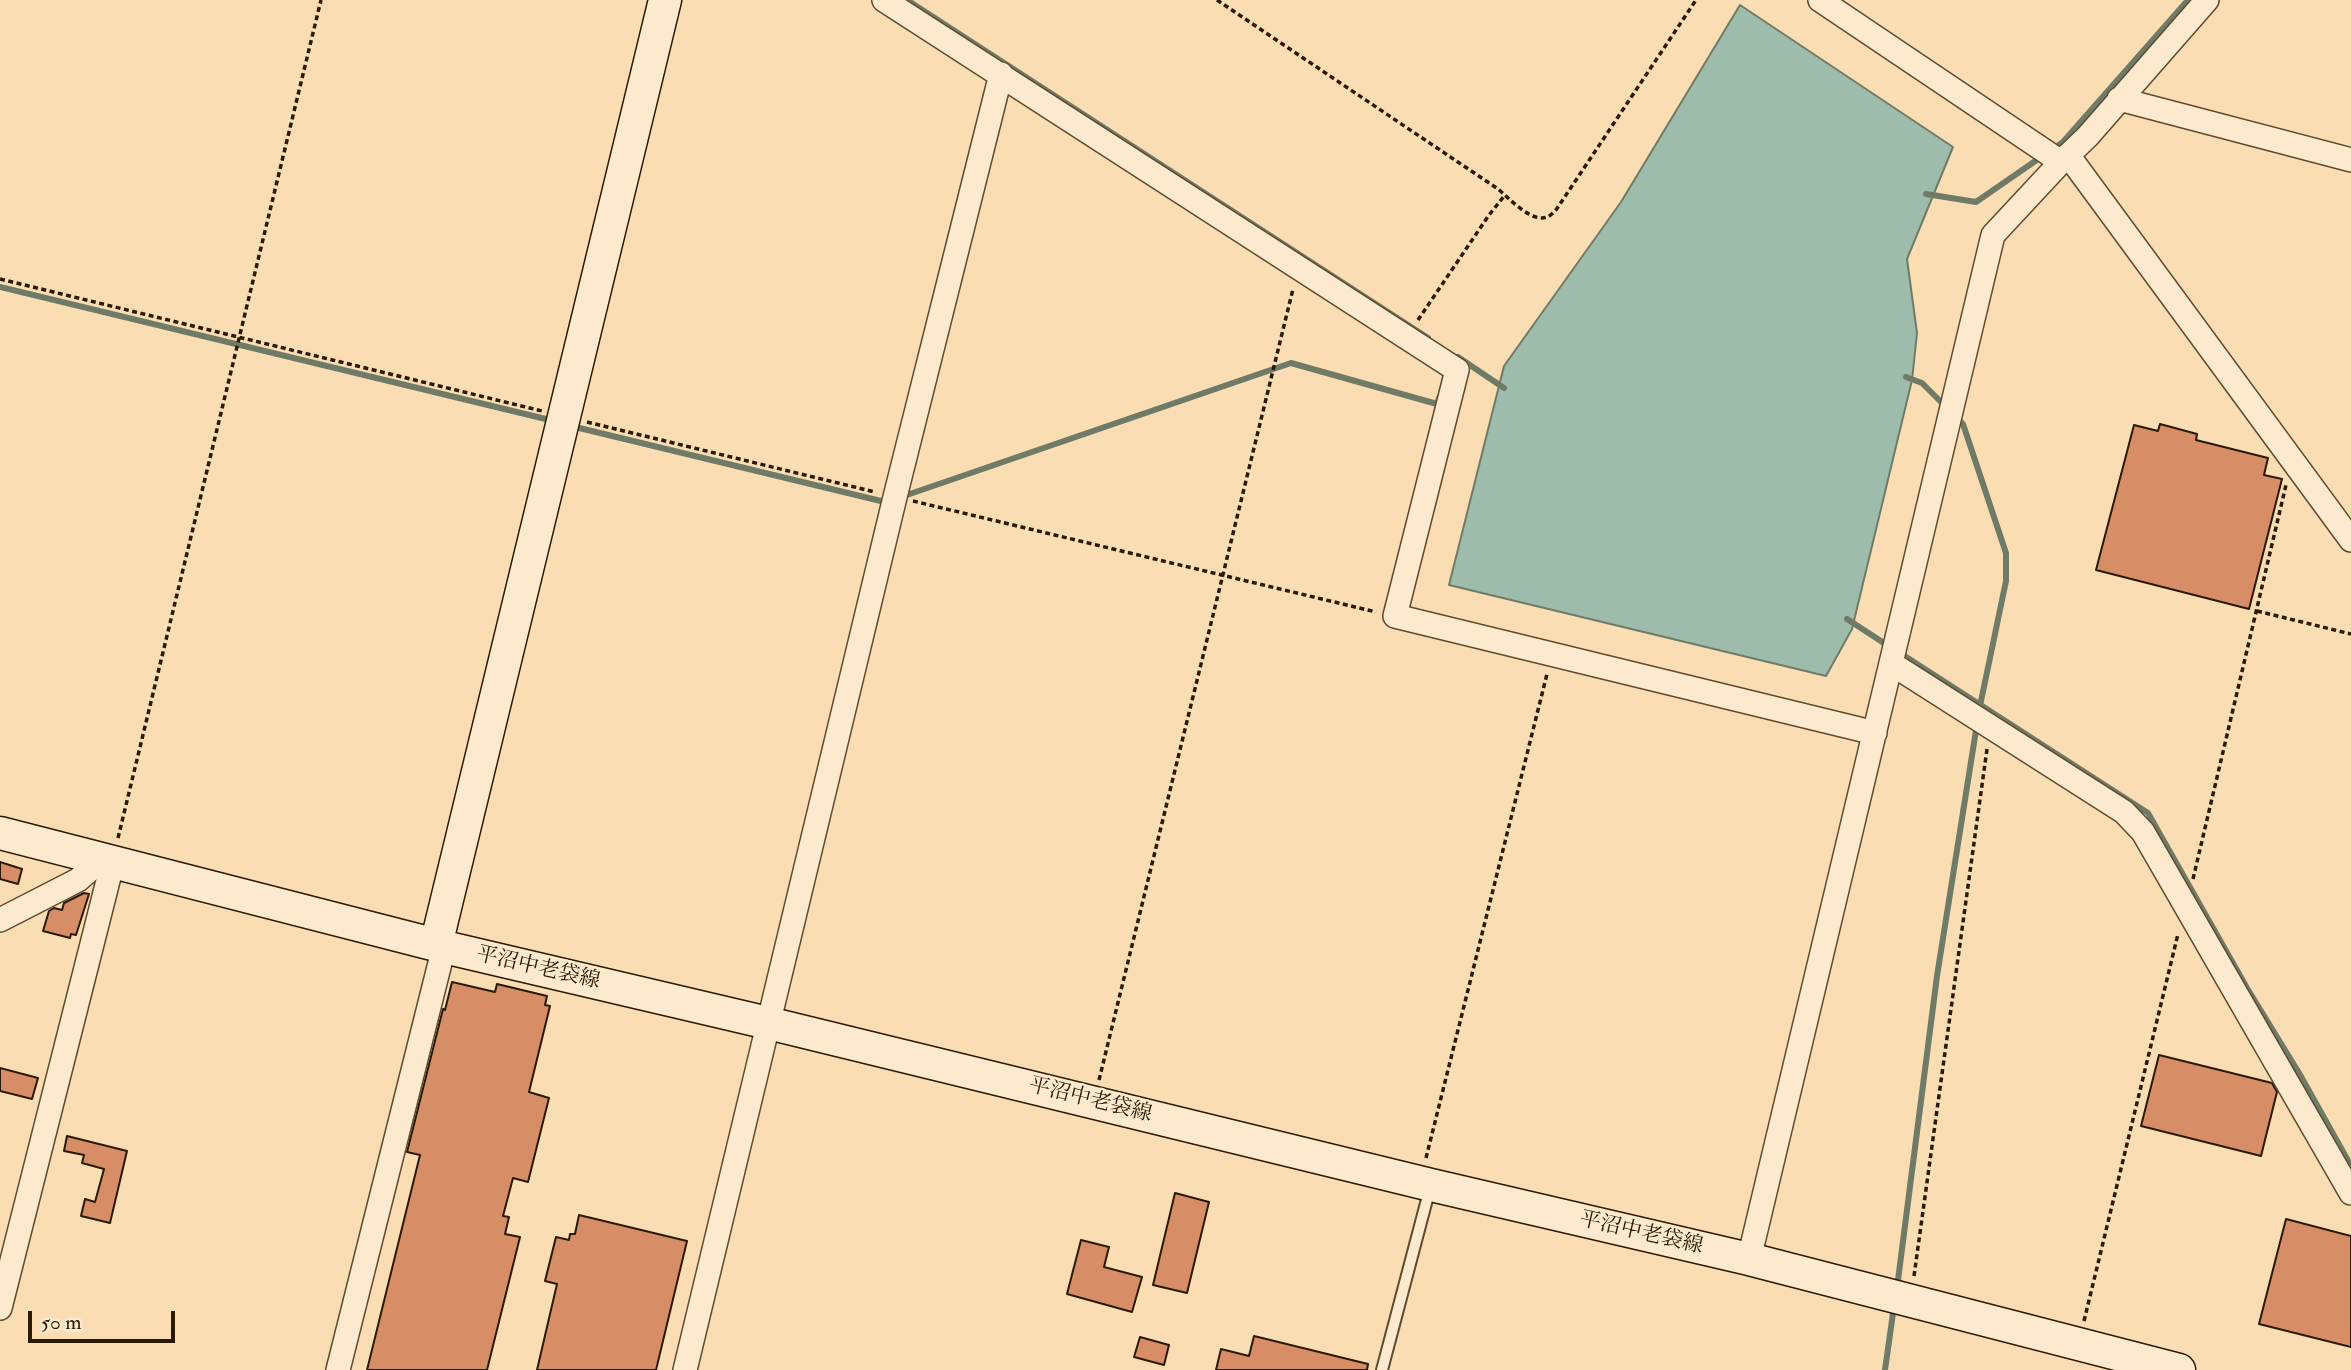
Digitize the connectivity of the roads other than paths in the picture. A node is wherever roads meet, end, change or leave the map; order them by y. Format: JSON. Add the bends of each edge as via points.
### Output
{"nodes":[{"id":1,"x":665,"y":0,"type":"edge"},
{"id":2,"x":884,"y":0,"type":"edge"},
{"id":3,"x":1820,"y":0,"type":"edge"},
{"id":4,"x":2207,"y":0,"type":"edge"},
{"id":5,"x":1001,"y":74,"type":"junction"},
{"id":6,"x":2119,"y":100,"type":"junction"},
{"id":7,"x":2064,"y":158,"type":"junction"},
{"id":8,"x":2351,"y":160,"type":"edge"},
{"id":9,"x":2351,"y":540,"type":"edge"},
{"id":10,"x":1892,"y":664,"type":"junction"},
{"id":11,"x":1875,"y":733,"type":"junction"},
{"id":12,"x":0,"y":834,"type":"edge"},
{"id":13,"x":107,"y":860,"type":"junction"},
{"id":14,"x":0,"y":919,"type":"edge"},
{"id":15,"x":440,"y":946,"type":"junction"},
{"id":16,"x":768,"y":1023,"type":"junction"},
{"id":17,"x":1425,"y":1184,"type":"junction"},
{"id":18,"x":2351,"y":1193,"type":"edge"},
{"id":19,"x":1749,"y":1259,"type":"junction"},
{"id":20,"x":0,"y":1308,"type":"edge"},
{"id":21,"x":338,"y":1370,"type":"edge"},
{"id":22,"x":685,"y":1370,"type":"edge"},
{"id":23,"x":1382,"y":1370,"type":"edge"},
{"id":24,"x":2179,"y":1370,"type":"edge"}],
"edges":[{"from":1,"to":15,"type":"main road"},
{"from":2,"to":5,"type":"street"},
{"from":3,"to":7,"type":"street"},
{"from":4,"to":6,"type":"street"},
{"from":5,"to":11,"type":"street","via":[[1457,370],[1395,617]]},
{"from":5,"to":16,"type":"street"},
{"from":6,"to":7,"type":"street"},
{"from":6,"to":8,"type":"street"},
{"from":7,"to":9,"type":"street"},
{"from":7,"to":10,"type":"street","via":[[1993,235]]},
{"from":10,"to":11,"type":"street"},
{"from":10,"to":18,"type":"street","via":[[2124,812],[2143,832]]},
{"from":11,"to":19,"type":"street"},
{"from":12,"to":13,"type":"main road","name":"平沼中老袋線"},
{"from":13,"to":14,"type":"street","via":[[78,880]]},
{"from":13,"to":15,"type":"main road","name":"平沼中老袋線"},
{"from":13,"to":20,"type":"street"},
{"from":15,"to":16,"type":"main road","name":"平沼中老袋線"},
{"from":15,"to":21,"type":"street"},
{"from":16,"to":17,"type":"main road","name":"平沼中老袋線"},
{"from":16,"to":22,"type":"street"},
{"from":17,"to":19,"type":"main road","name":"平沼中老袋線"},
{"from":17,"to":23,"type":"lane"},
{"from":19,"to":24,"type":"main road","name":"平沼中老袋線"}]}
